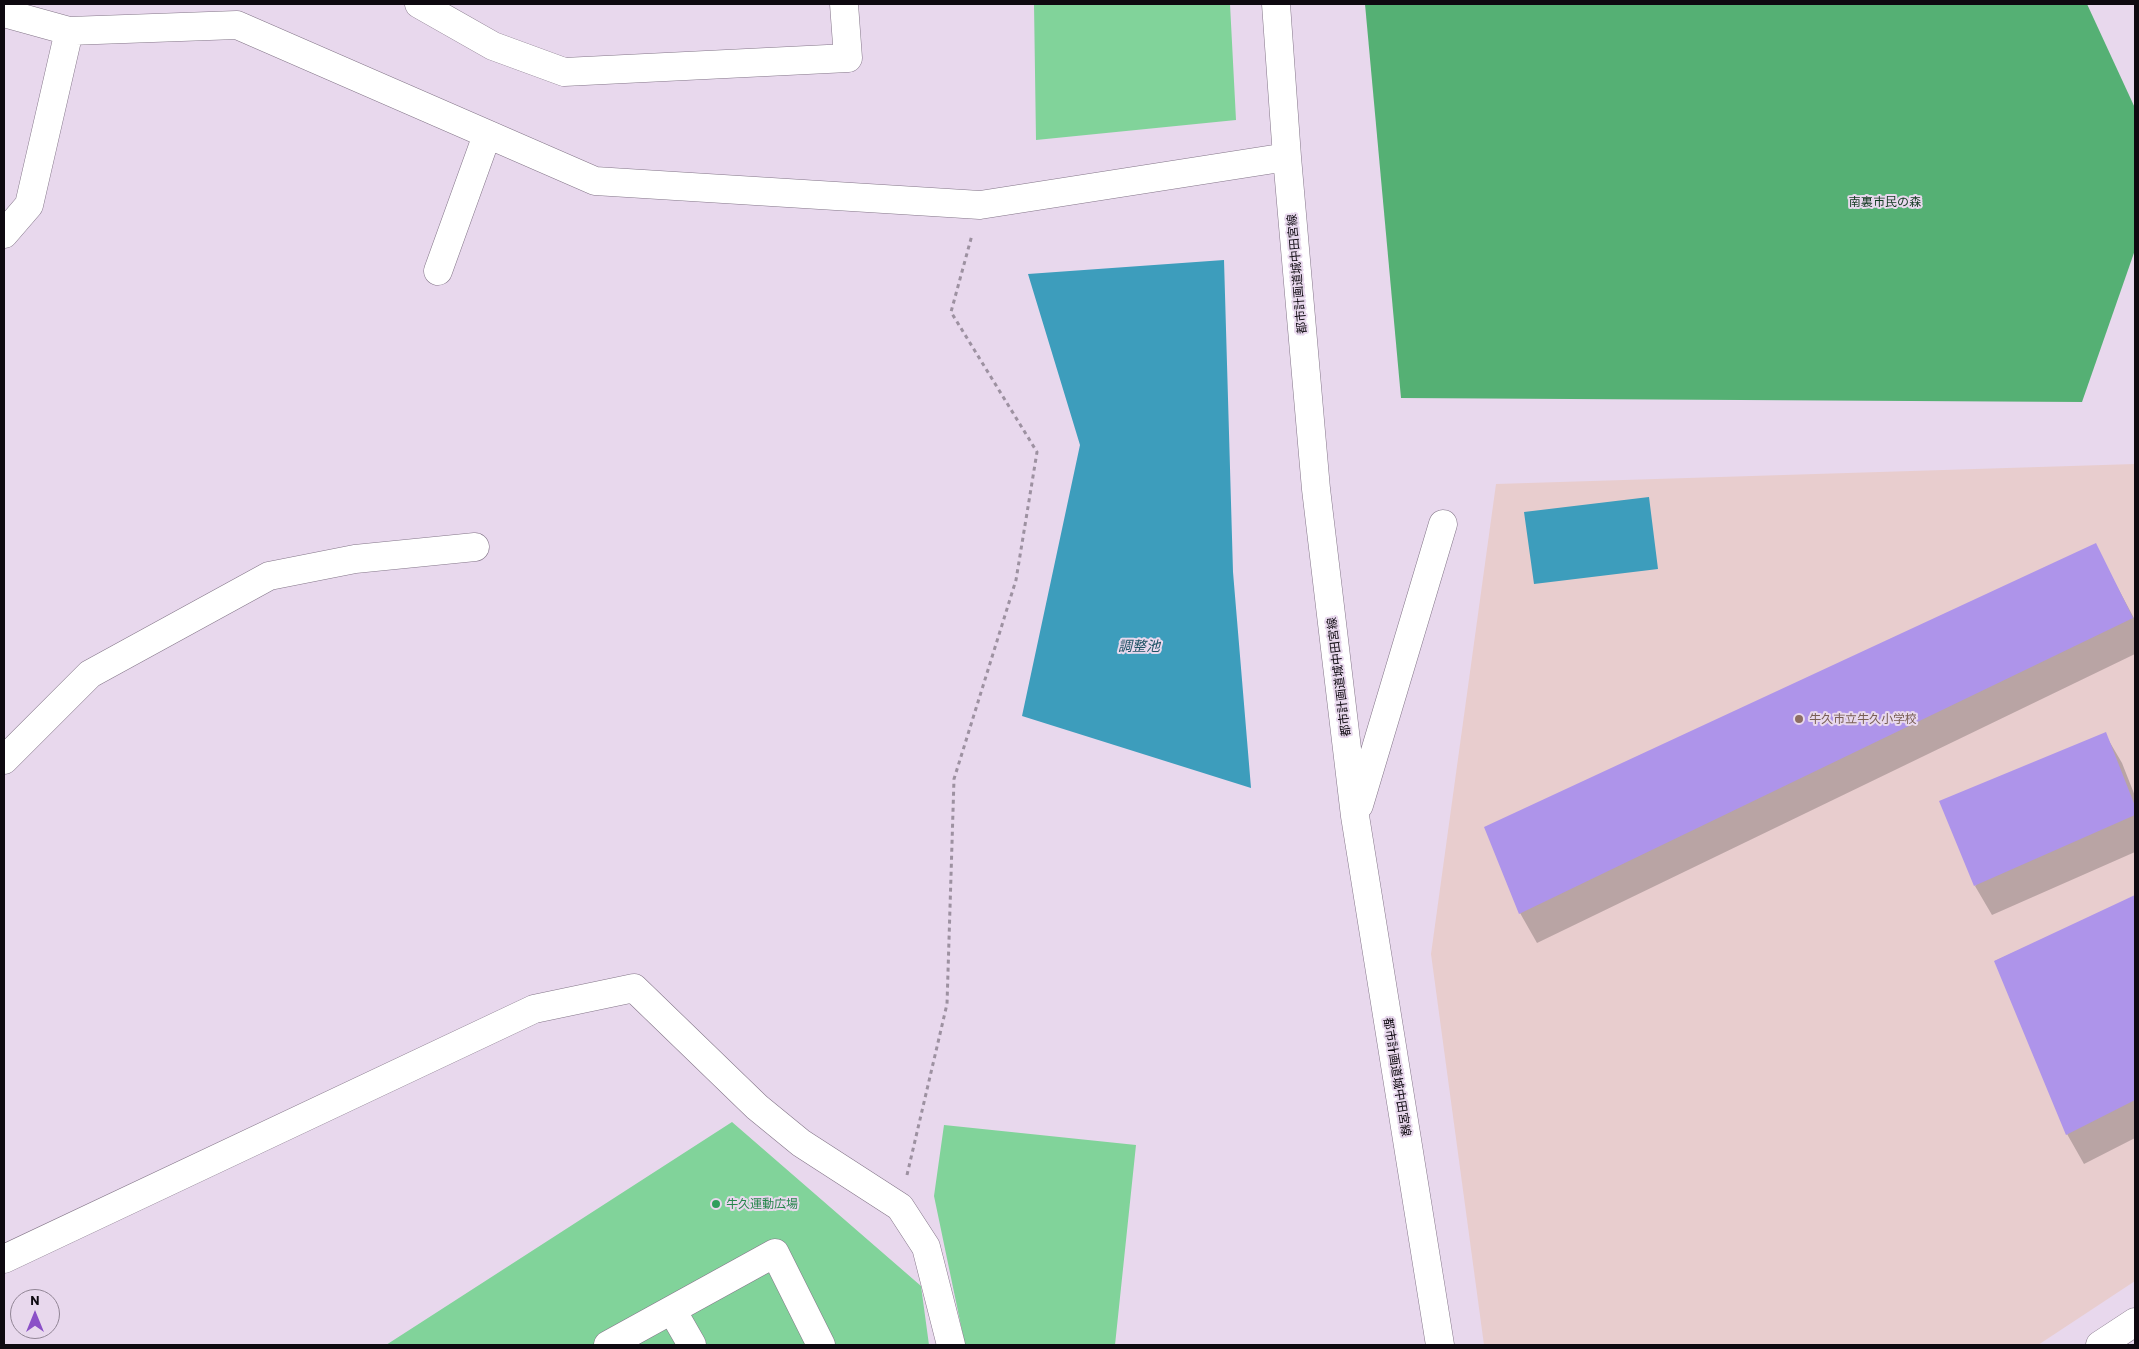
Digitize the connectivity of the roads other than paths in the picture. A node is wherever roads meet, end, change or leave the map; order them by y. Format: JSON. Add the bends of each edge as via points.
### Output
{"nodes":[{"id":1,"x":419,"y":4,"type":"edge"},
{"id":2,"x":844,"y":4,"type":"edge"},
{"id":3,"x":1276,"y":4,"type":"edge"},
{"id":4,"x":4,"y":14,"type":"edge"},
{"id":5,"x":70,"y":31,"type":"junction"},
{"id":6,"x":487,"y":135,"type":"junction"},
{"id":7,"x":1287,"y":157,"type":"junction"},
{"id":8,"x":4,"y":234,"type":"edge"},
{"id":9,"x":438,"y":271,"type":"dead end"},
{"id":10,"x":1443,"y":524,"type":"dead end"},
{"id":11,"x":475,"y":547,"type":"dead end"},
{"id":12,"x":4,"y":760,"type":"edge"},
{"id":13,"x":1355,"y":816,"type":"junction"},
{"id":14,"x":4,"y":1259,"type":"edge"},
{"id":15,"x":672,"y":1310,"type":"junction"},
{"id":16,"x":2135,"y":1322,"type":"edge"},
{"id":17,"x":2106,"y":1344,"type":"edge"},
{"id":18,"x":608,"y":1345,"type":"edge"},
{"id":19,"x":692,"y":1345,"type":"edge"},
{"id":20,"x":821,"y":1345,"type":"edge"},
{"id":21,"x":951,"y":1345,"type":"edge"},
{"id":22,"x":1440,"y":1345,"type":"edge"}],
"edges":[{"from":1,"to":2,"type":"street","via":[[493,46],[564,72],[848,58]]},
{"from":3,"to":7,"type":"street","name":"都市計画道城中田宮線"},
{"from":4,"to":5,"type":"street"},
{"from":5,"to":6,"type":"street","via":[[237,26]]},
{"from":5,"to":8,"type":"street","via":[[28,205]]},
{"from":6,"to":7,"type":"street","via":[[595,181],[980,205]]},
{"from":6,"to":9,"type":"street"},
{"from":7,"to":13,"type":"street","name":"都市計画道城中田宮線","via":[[1316,489]]},
{"from":10,"to":13,"type":"street"},
{"from":11,"to":12,"type":"street","via":[[355,559],[269,576],[90,674]]},
{"from":13,"to":22,"type":"street","name":"都市計画道城中田宮線"},
{"from":14,"to":21,"type":"street","via":[[534,1009],[634,988],[757,1107],[801,1143],[900,1208],[926,1247]]},
{"from":15,"to":18,"type":"street"},
{"from":15,"to":19,"type":"street"},
{"from":15,"to":20,"type":"street","via":[[775,1253]]},
{"from":16,"to":17,"type":"street"}]}
